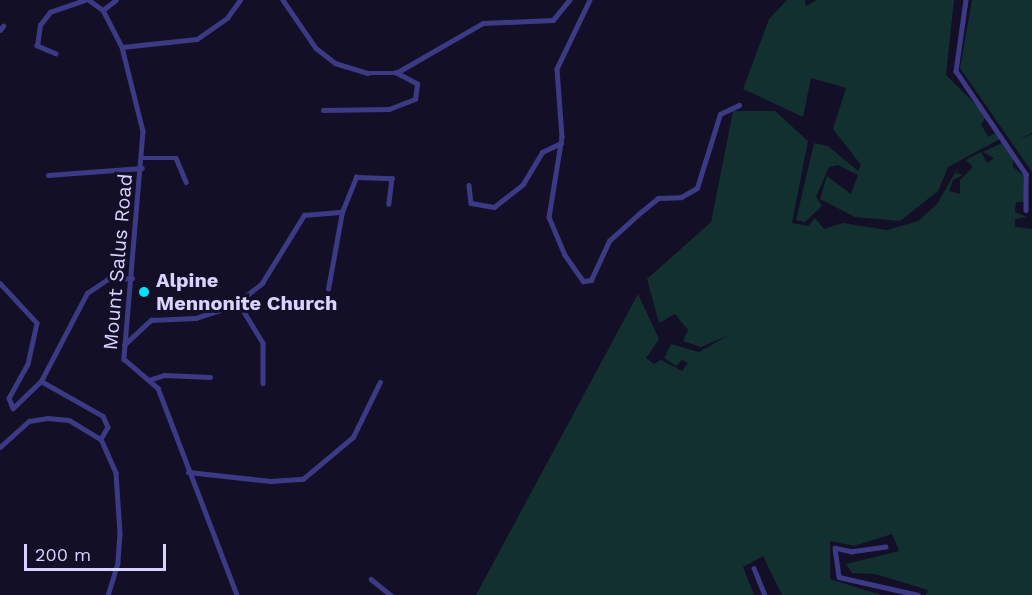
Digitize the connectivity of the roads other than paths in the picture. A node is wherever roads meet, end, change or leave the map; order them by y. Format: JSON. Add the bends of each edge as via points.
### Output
{"nodes":[{"id":1,"x":86,"y":0,"type":"edge"},
{"id":2,"x":116,"y":0,"type":"edge"},
{"id":3,"x":240,"y":0,"type":"edge"},
{"id":4,"x":283,"y":0,"type":"edge"},
{"id":5,"x":569,"y":0,"type":"edge"},
{"id":6,"x":590,"y":0,"type":"edge"},
{"id":7,"x":966,"y":0,"type":"edge"},
{"id":8,"x":103,"y":10,"type":"junction"},
{"id":9,"x":122,"y":47,"type":"junction"},
{"id":10,"x":56,"y":54,"type":"dead end"},
{"id":11,"x":396,"y":73,"type":"junction"},
{"id":12,"x":739,"y":105,"type":"dead end"},
{"id":13,"x":324,"y":110,"type":"dead end"},
{"id":14,"x":561,"y":143,"type":"junction"},
{"id":15,"x":142,"y":158,"type":"junction"},
{"id":16,"x":142,"y":168,"type":"junction"},
{"id":17,"x":48,"y":175,"type":"dead end"},
{"id":18,"x":186,"y":182,"type":"dead end"},
{"id":19,"x":469,"y":185,"type":"dead end"},
{"id":20,"x":389,"y":204,"type":"dead end"},
{"id":21,"x":1026,"y":210,"type":"dead end"},
{"id":22,"x":342,"y":212,"type":"junction"},
{"id":23,"x":132,"y":278,"type":"junction"},
{"id":24,"x":0,"y":283,"type":"edge"},
{"id":25,"x":328,"y":289,"type":"dead end"},
{"id":26,"x":238,"y":302,"type":"junction"},
{"id":27,"x":124,"y":345,"type":"junction"},
{"id":28,"x":210,"y":377,"type":"dead end"},
{"id":29,"x":149,"y":380,"type":"junction"},
{"id":30,"x":41,"y":381,"type":"junction"},
{"id":31,"x":380,"y":382,"type":"dead end"},
{"id":32,"x":263,"y":383,"type":"dead end"},
{"id":33,"x":102,"y":439,"type":"junction"},
{"id":34,"x":0,"y":447,"type":"edge"},
{"id":35,"x":188,"y":472,"type":"junction"},
{"id":36,"x":886,"y":547,"type":"dead end"},
{"id":37,"x":754,"y":568,"type":"dead end"},
{"id":38,"x":371,"y":579,"type":"dead end"},
{"id":39,"x":108,"y":595,"type":"edge"},
{"id":40,"x":237,"y":595,"type":"edge"},
{"id":41,"x":391,"y":595,"type":"edge"},
{"id":42,"x":765,"y":595,"type":"edge"},
{"id":43,"x":918,"y":595,"type":"edge"}],
"edges":[{"from":1,"to":8,"type":"street"},
{"from":1,"to":10,"type":"street","via":[[50,12],[39,25],[38,46]]},
{"from":2,"to":8,"type":"street"},
{"from":3,"to":9,"type":"street","via":[[227,18],[197,39]]},
{"from":4,"to":11,"type":"street","via":[[316,48],[335,63],[367,73]]},
{"from":5,"to":11,"type":"street","via":[[553,20],[483,22]]},
{"from":6,"to":14,"type":"street","via":[[557,69]]},
{"from":7,"to":21,"type":"street","via":[[956,71],[1026,174]]},
{"from":8,"to":9,"type":"street","name":"Mount Salus Road"},
{"from":9,"to":15,"type":"street","name":"Mount Salus Road","via":[[138,103]]},
{"from":11,"to":13,"type":"street","via":[[417,84],[415,99],[389,109]]},
{"from":12,"to":14,"type":"street","via":[[720,114],[697,188],[681,197],[658,198],[619,230],[591,280],[583,281],[565,255],[549,217]]},
{"from":14,"to":19,"type":"street","via":[[542,152],[524,184],[494,207],[471,203]]},
{"from":15,"to":16,"type":"street","name":"Mount Salus Road"},
{"from":15,"to":18,"type":"street","via":[[176,158]]},
{"from":16,"to":17,"type":"street"},
{"from":16,"to":23,"type":"street","name":"Mount Salus Road"},
{"from":20,"to":22,"type":"street","via":[[392,178],[356,177]]},
{"from":22,"to":25,"type":"street"},
{"from":22,"to":26,"type":"street","via":[[304,215],[262,283]]},
{"from":23,"to":27,"type":"street","name":"Mount Salus Road"},
{"from":23,"to":30,"type":"street","via":[[108,279],[87,293]]},
{"from":24,"to":30,"type":"street","via":[[37,323],[28,364],[8,405],[18,407]]},
{"from":26,"to":27,"type":"street","via":[[196,318],[151,320]]},
{"from":26,"to":32,"type":"street","via":[[263,343]]},
{"from":27,"to":29,"type":"street","name":"Mount Salus Road","via":[[126,363]]},
{"from":28,"to":29,"type":"street","via":[[164,375]]},
{"from":29,"to":35,"type":"street","name":"Mount Salus Road","via":[[158,388]]},
{"from":30,"to":33,"type":"street","via":[[94,406],[107,422]]},
{"from":31,"to":35,"type":"street","via":[[353,437],[303,479],[271,481]]},
{"from":33,"to":34,"type":"street","via":[[69,420],[47,418],[29,421]]},
{"from":33,"to":39,"type":"street","via":[[116,473],[120,533],[118,563]]},
{"from":35,"to":40,"type":"street","name":"Mount Salus Road"},
{"from":36,"to":43,"type":"street","via":[[852,552],[835,548],[839,577]]},
{"from":37,"to":42,"type":"street"},
{"from":38,"to":41,"type":"street"}]}
